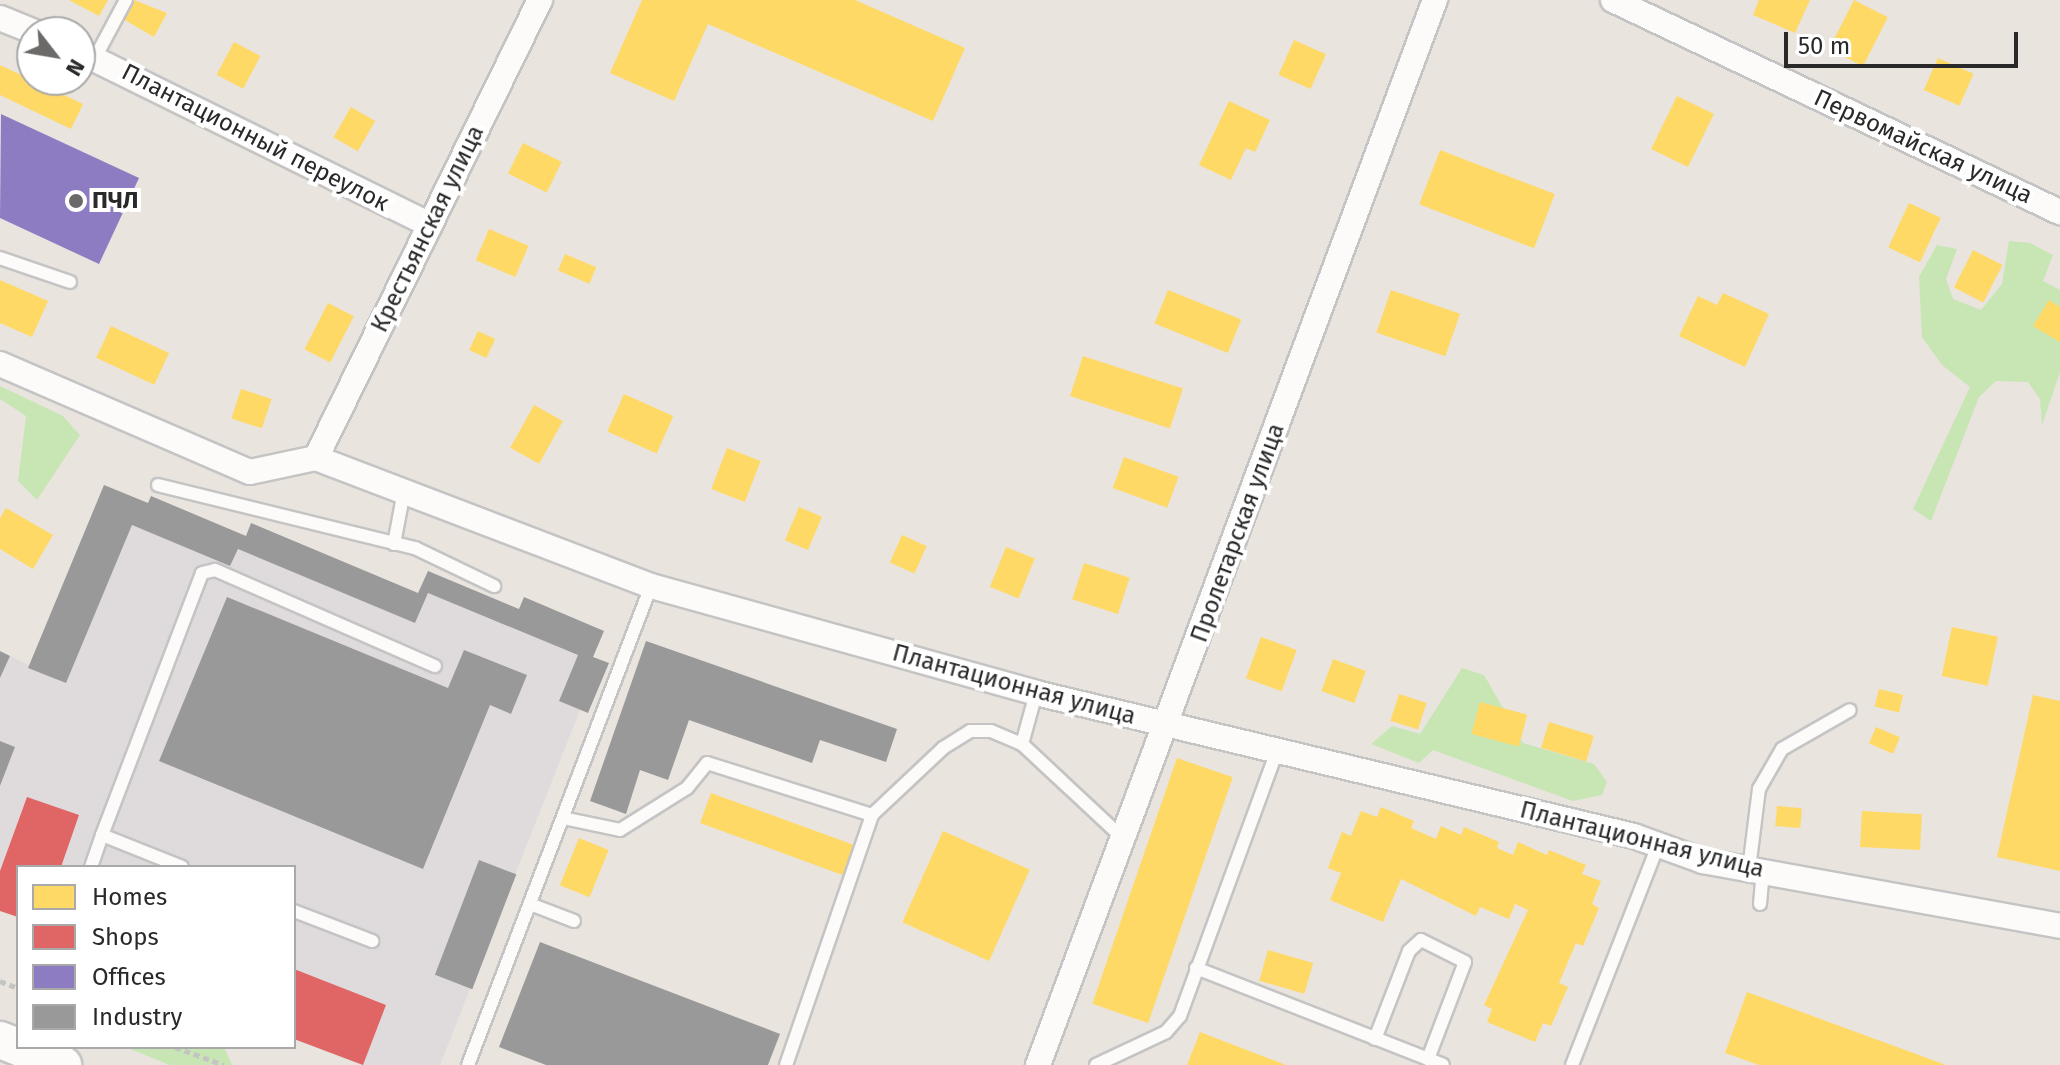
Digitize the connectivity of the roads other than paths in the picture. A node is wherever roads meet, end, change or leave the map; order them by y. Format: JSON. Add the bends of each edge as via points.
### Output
{"nodes":[{"id":1,"x":126,"y":0,"type":"edge"},
{"id":2,"x":540,"y":0,"type":"edge"},
{"id":3,"x":1435,"y":0,"type":"edge"},
{"id":4,"x":1613,"y":0,"type":"edge"},
{"id":5,"x":96,"y":43,"type":"edge"},
{"id":6,"x":96,"y":59,"type":"edge"},
{"id":7,"x":2060,"y":212,"type":"edge"},
{"id":8,"x":430,"y":225,"type":"junction"},
{"id":9,"x":0,"y":258,"type":"edge"},
{"id":10,"x":70,"y":282,"type":"dead end"},
{"id":11,"x":0,"y":364,"type":"edge"},
{"id":12,"x":316,"y":458,"type":"junction"},
{"id":13,"x":158,"y":485,"type":"dead end"},
{"id":14,"x":404,"y":491,"type":"junction"},
{"id":15,"x":394,"y":544,"type":"junction"},
{"id":16,"x":494,"y":586,"type":"dead end"},
{"id":17,"x":651,"y":586,"type":"junction"},
{"id":18,"x":435,"y":666,"type":"dead end"},
{"id":19,"x":1036,"y":693,"type":"junction"},
{"id":20,"x":1850,"y":710,"type":"dead end"},
{"id":21,"x":1167,"y":724,"type":"junction"},
{"id":22,"x":1022,"y":744,"type":"junction"},
{"id":23,"x":1277,"y":751,"type":"junction"},
{"id":24,"x":872,"y":815,"type":"junction"},
{"id":25,"x":563,"y":818,"type":"junction"},
{"id":26,"x":102,"y":835,"type":"junction"},
{"id":27,"x":1124,"y":839,"type":"junction"},
{"id":28,"x":1658,"y":845,"type":"junction"},
{"id":29,"x":92,"y":865,"type":"edge"},
{"id":30,"x":177,"y":865,"type":"edge"},
{"id":31,"x":1756,"y":870,"type":"junction"},
{"id":32,"x":530,"y":904,"type":"junction"},
{"id":33,"x":1760,"y":904,"type":"dead end"},
{"id":34,"x":296,"y":912,"type":"edge"},
{"id":35,"x":574,"y":921,"type":"dead end"},
{"id":36,"x":2060,"y":926,"type":"edge"},
{"id":37,"x":372,"y":941,"type":"dead end"},
{"id":38,"x":1196,"y":968,"type":"junction"},
{"id":39,"x":1375,"y":1039,"type":"junction"},
{"id":40,"x":24,"y":1049,"type":"edge"},
{"id":41,"x":1428,"y":1059,"type":"junction"},
{"id":42,"x":63,"y":1065,"type":"edge"},
{"id":43,"x":468,"y":1065,"type":"edge"},
{"id":44,"x":786,"y":1065,"type":"edge"},
{"id":45,"x":1038,"y":1065,"type":"edge"},
{"id":46,"x":1096,"y":1065,"type":"edge"},
{"id":47,"x":1443,"y":1065,"type":"edge"},
{"id":48,"x":1572,"y":1065,"type":"edge"}],
"edges":[{"from":1,"to":5,"type":"lane"},
{"from":2,"to":8,"type":"street","name":"Крестьянская улица"},
{"from":3,"to":21,"type":"street","name":"Пролетарская улица"},
{"from":4,"to":7,"type":"street","name":"Первомайская улица"},
{"from":6,"to":8,"type":"street","name":"Плантационный переулок"},
{"from":8,"to":12,"type":"street","name":"Крестьянская улица"},
{"from":9,"to":10,"type":"lane"},
{"from":11,"to":12,"type":"street","via":[[250,472]]},
{"from":12,"to":14,"type":"street","name":"Плантационная улица"},
{"from":13,"to":15,"type":"lane"},
{"from":14,"to":15,"type":"lane"},
{"from":14,"to":17,"type":"street","name":"Плантационная улица"},
{"from":15,"to":16,"type":"lane","via":[[415,548]]},
{"from":17,"to":19,"type":"street","name":"Плантационная улица"},
{"from":17,"to":25,"type":"lane"},
{"from":18,"to":26,"type":"lane","via":[[215,570],[202,573]]},
{"from":19,"to":21,"type":"street","name":"Плантационная улица"},
{"from":19,"to":22,"type":"lane"},
{"from":20,"to":31,"type":"lane","via":[[1782,749],[1759,789]]},
{"from":21,"to":23,"type":"street","name":"Плантационная улица"},
{"from":21,"to":27,"type":"street","name":"Пролетарская улица"},
{"from":22,"to":24,"type":"lane","via":[[991,731],[970,731],[943,748]]},
{"from":22,"to":27,"type":"lane"},
{"from":23,"to":28,"type":"street","name":"Плантационная улица"},
{"from":23,"to":38,"type":"lane"},
{"from":24,"to":25,"type":"lane","via":[[707,763],[687,788],[620,830]]},
{"from":24,"to":44,"type":"lane"},
{"from":25,"to":32,"type":"lane"},
{"from":26,"to":29,"type":"lane"},
{"from":26,"to":30,"type":"lane"},
{"from":27,"to":45,"type":"street","name":"Пролетарская улица"},
{"from":28,"to":31,"type":"street","name":"Плантационная улица"},
{"from":28,"to":48,"type":"lane"},
{"from":31,"to":33,"type":"lane"},
{"from":31,"to":36,"type":"street","name":"Плантационная улица"},
{"from":32,"to":35,"type":"lane"},
{"from":32,"to":43,"type":"lane"},
{"from":34,"to":37,"type":"lane"},
{"from":38,"to":39,"type":"lane"},
{"from":38,"to":46,"type":"lane","via":[[1180,1016],[1166,1032]]},
{"from":39,"to":41,"type":"lane"},
{"from":39,"to":41,"type":"lane","via":[[1409,951],[1421,940],[1465,962]]},
{"from":40,"to":42,"type":"main road"},
{"from":41,"to":47,"type":"lane"}]}
